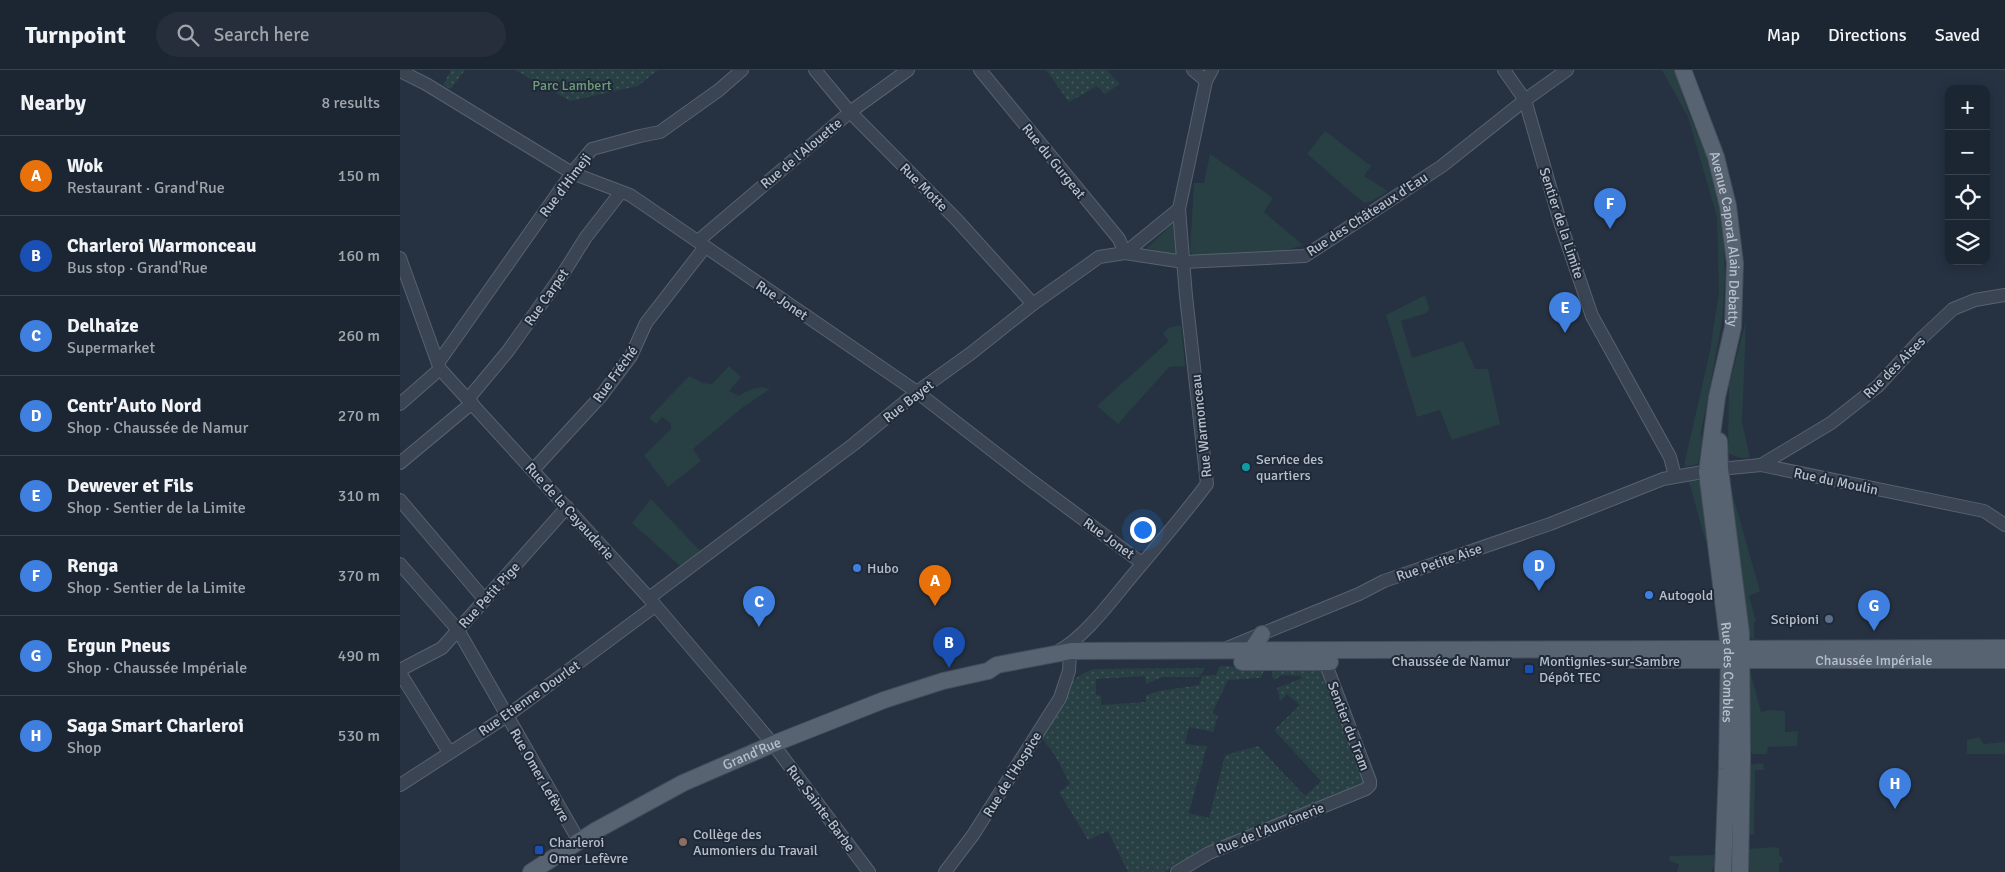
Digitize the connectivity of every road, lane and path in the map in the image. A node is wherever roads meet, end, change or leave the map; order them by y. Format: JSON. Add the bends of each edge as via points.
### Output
{"nodes":[{"id":1,"x":742,"y":70,"type":"edge"},
{"id":2,"x":815,"y":70,"type":"edge"},
{"id":3,"x":908,"y":70,"type":"edge"},
{"id":4,"x":980,"y":70,"type":"edge"},
{"id":5,"x":1193,"y":70,"type":"edge"},
{"id":6,"x":1504,"y":70,"type":"edge"},
{"id":7,"x":1567,"y":70,"type":"edge"},
{"id":8,"x":1683,"y":70,"type":"edge"},
{"id":9,"x":400,"y":71,"type":"edge"},
{"id":10,"x":1209,"y":75,"type":"edge"},
{"id":11,"x":1525,"y":100,"type":"junction"},
{"id":12,"x":850,"y":112,"type":"junction"},
{"id":13,"x":572,"y":173,"type":"junction"},
{"id":14,"x":621,"y":192,"type":"junction"},
{"id":15,"x":1179,"y":209,"type":"junction"},
{"id":16,"x":702,"y":244,"type":"junction"},
{"id":17,"x":1124,"y":253,"type":"junction"},
{"id":18,"x":400,"y":258,"type":"edge"},
{"id":19,"x":1184,"y":262,"type":"junction"},
{"id":20,"x":2005,"y":295,"type":"edge"},
{"id":21,"x":1033,"y":304,"type":"junction"},
{"id":22,"x":439,"y":366,"type":"junction"},
{"id":23,"x":917,"y":392,"type":"junction"},
{"id":24,"x":470,"y":401,"type":"junction"},
{"id":25,"x":400,"y":404,"type":"edge"},
{"id":26,"x":400,"y":463,"type":"edge"},
{"id":27,"x":1761,"y":465,"type":"junction"},
{"id":28,"x":533,"y":470,"type":"junction"},
{"id":29,"x":1713,"y":471,"type":"junction"},
{"id":30,"x":1669,"y":478,"type":"junction"},
{"id":31,"x":400,"y":500,"type":"edge"},
{"id":32,"x":567,"y":507,"type":"junction"},
{"id":33,"x":2005,"y":526,"type":"edge"},
{"id":34,"x":1142,"y":563,"type":"junction"},
{"id":35,"x":400,"y":564,"type":"edge"},
{"id":36,"x":485,"y":600,"type":"junction"},
{"id":37,"x":652,"y":602,"type":"junction"},
{"id":38,"x":458,"y":630,"type":"junction"},
{"id":39,"x":1262,"y":634,"type":"junction"},
{"id":40,"x":2005,"y":648,"type":"edge"},
{"id":41,"x":1673,"y":649,"type":"junction"},
{"id":42,"x":1075,"y":650,"type":"junction"},
{"id":43,"x":1218,"y":651,"type":"junction"},
{"id":44,"x":1251,"y":651,"type":"junction"},
{"id":45,"x":1735,"y":654,"type":"junction"},
{"id":46,"x":1195,"y":656,"type":"junction"},
{"id":47,"x":1575,"y":660,"type":"junction"},
{"id":48,"x":2005,"y":660,"type":"edge"},
{"id":49,"x":1325,"y":662,"type":"junction"},
{"id":50,"x":400,"y":671,"type":"edge"},
{"id":51,"x":988,"y":671,"type":"junction"},
{"id":52,"x":507,"y":716,"type":"junction"},
{"id":53,"x":773,"y":744,"type":"junction"},
{"id":54,"x":449,"y":752,"type":"junction"},
{"id":55,"x":400,"y":786,"type":"edge"},
{"id":56,"x":1366,"y":789,"type":"joint"},
{"id":57,"x":579,"y":841,"type":"junction"},
{"id":58,"x":531,"y":872,"type":"edge"},
{"id":59,"x":869,"y":872,"type":"edge"},
{"id":60,"x":945,"y":872,"type":"edge"},
{"id":61,"x":1177,"y":872,"type":"edge"},
{"id":62,"x":1723,"y":872,"type":"edge"},
{"id":63,"x":1740,"y":872,"type":"edge"}],
"edges":[{"from":1,"to":13,"type":"street","name":"Rue d'Himeji","via":[[660,132],[592,149]]},
{"from":2,"to":12,"type":"street","name":"Rue Motte"},
{"from":3,"to":12,"type":"street","name":"Rue de l'Alouette"},
{"from":4,"to":17,"type":"street","name":"Rue du Gurgeat","via":[[1119,239]]},
{"from":5,"to":10,"type":"street"},
{"from":6,"to":11,"type":"street","name":"Sentier de la Limite"},
{"from":7,"to":11,"type":"street","name":"Rue des Châteaux d'Eau"},
{"from":8,"to":29,"type":"main road","name":"Avenue Caporal Alain Debatty","via":[[1716,157],[1728,206],[1735,263],[1733,326],[1717,397]]},
{"from":9,"to":13,"type":"street","name":"Rue Jonet"},
{"from":10,"to":15,"type":"street","name":"Rue Warmonceau"},
{"from":11,"to":19,"type":"street","name":"Rue des Châteaux d'Eau","via":[[1442,166],[1305,256]]},
{"from":11,"to":30,"type":"street","name":"Sentier de la Limite","via":[[1561,225],[1592,316],[1670,457]]},
{"from":12,"to":16,"type":"street","name":"Rue de l'Alouette"},
{"from":12,"to":21,"type":"street","name":"Rue Motte"},
{"from":13,"to":14,"type":"street","name":"Rue Jonet"},
{"from":13,"to":22,"type":"street","name":"Rue d'Himeji"},
{"from":14,"to":16,"type":"street","name":"Rue Jonet"},
{"from":14,"to":24,"type":"street","name":"Rue Carpet"},
{"from":15,"to":17,"type":"street"},
{"from":15,"to":19,"type":"street","name":"Rue Warmonceau"},
{"from":16,"to":23,"type":"street","name":"Rue Jonet"},
{"from":16,"to":28,"type":"street","name":"Rue Fréché","via":[[646,323],[631,356],[601,396]]},
{"from":17,"to":19,"type":"street","name":"Rue Bayet"},
{"from":17,"to":21,"type":"street","name":"Rue Bayet","via":[[1099,257]]},
{"from":18,"to":22,"type":"street","name":"Rue de la Cayauderie"},
{"from":19,"to":34,"type":"street","name":"Rue Warmonceau","via":[[1207,484]]},
{"from":20,"to":27,"type":"street","name":"Rue des Aises","via":[[1975,300],[1953,309],[1878,386],[1831,423]]},
{"from":21,"to":23,"type":"street","name":"Rue Bayet"},
{"from":22,"to":24,"type":"street","name":"Rue de la Cayauderie"},
{"from":22,"to":25,"type":"street","name":"Rue d'Himeji"},
{"from":23,"to":34,"type":"street","name":"Rue Jonet"},
{"from":23,"to":37,"type":"street","name":"Rue Bayet"},
{"from":24,"to":26,"type":"street","name":"Rue Carpet"},
{"from":24,"to":28,"type":"street","name":"Rue de la Cayauderie"},
{"from":27,"to":29,"type":"street","name":"Rue du Moulin"},
{"from":27,"to":33,"type":"street","name":"Rue du Moulin","via":[[1984,511]]},
{"from":28,"to":32,"type":"street","name":"Rue de la Cayauderie"},
{"from":29,"to":30,"type":"street","name":"Rue du Moulin"},
{"from":29,"to":45,"type":"main road","name":"Avenue Caporal Alain Debatty"},
{"from":30,"to":39,"type":"street","name":"Rue Petite Aise","via":[[1550,524],[1384,581]]},
{"from":31,"to":36,"type":"street"},
{"from":32,"to":36,"type":"street","name":"Rue Petit Pige"},
{"from":32,"to":37,"type":"street","name":"Rue de la Cayauderie"},
{"from":34,"to":42,"type":"street","name":"Rue Warmonceau"},
{"from":35,"to":38,"type":"street","name":"Rue Omer Lefèvre"},
{"from":36,"to":38,"type":"street","name":"Rue Petit Pige"},
{"from":37,"to":52,"type":"street","name":"Rue Etienne Dourlet"},
{"from":37,"to":53,"type":"street","name":"Rue de la Cayauderie"},
{"from":38,"to":50,"type":"street","name":"Rue Petit Pige","via":[[442,648]]},
{"from":38,"to":52,"type":"street","name":"Rue Omer Lefèvre"},
{"from":39,"to":43,"type":"street","name":"Rue Petite Aise"},
{"from":39,"to":44,"type":"main road"},
{"from":40,"to":45,"type":"main road","name":"Chaussée Impériale"},
{"from":41,"to":44,"type":"main road","name":"Chaussée de Namur"},
{"from":41,"to":45,"type":"main road","name":"Chaussée de Namur"},
{"from":41,"to":47,"type":"main road","via":[[1649,655],[1581,656]]},
{"from":42,"to":46,"type":"main road","name":"Chaussée de Namur"},
{"from":42,"to":51,"type":"main road","name":"Chaussée de Namur","via":[[997,665]]},
{"from":42,"to":51,"type":"main road","via":[[1062,658],[1032,661],[999,672]]},
{"from":42,"to":60,"type":"street","name":"Rue de l'Hospice","via":[[1060,698],[972,836]]},
{"from":43,"to":44,"type":"main road","name":"Chaussée de Namur"},
{"from":43,"to":46,"type":"main road","name":"Chaussée de Namur"},
{"from":44,"to":46,"type":"main road","name":"Chaussée de Namur","via":[[1242,656]]},
{"from":45,"to":47,"type":"main road","name":"Chaussée de Namur"},
{"from":45,"to":48,"type":"main road","name":"Chaussée Impériale"},
{"from":45,"to":62,"type":"main road","name":"Rue des Combles"},
{"from":45,"to":63,"type":"main road","name":"Rue des Combles"},
{"from":46,"to":49,"type":"main road","name":"Chaussée de Namur"},
{"from":47,"to":49,"type":"main road","name":"Chaussée de Namur"},
{"from":49,"to":56,"type":"street","name":"Sentier du Tram","via":[[1370,781]]},
{"from":50,"to":54,"type":"street"},
{"from":51,"to":53,"type":"main road","name":"Grand'Rue","via":[[884,700]]},
{"from":52,"to":54,"type":"street","name":"Rue Etienne Dourlet"},
{"from":52,"to":57,"type":"street","name":"Rue Omer Lefèvre"},
{"from":53,"to":57,"type":"main road","name":"Grand'Rue","via":[[683,783]]},
{"from":53,"to":59,"type":"street","name":"Rue Sainte-Barbe"},
{"from":54,"to":55,"type":"street","name":"Rue Etienne Dourlet"},
{"from":56,"to":61,"type":"street","name":"Rue de l'Aumônerie","via":[[1209,853]]},
{"from":57,"to":58,"type":"main road","name":"Grand'Rue"}]}
